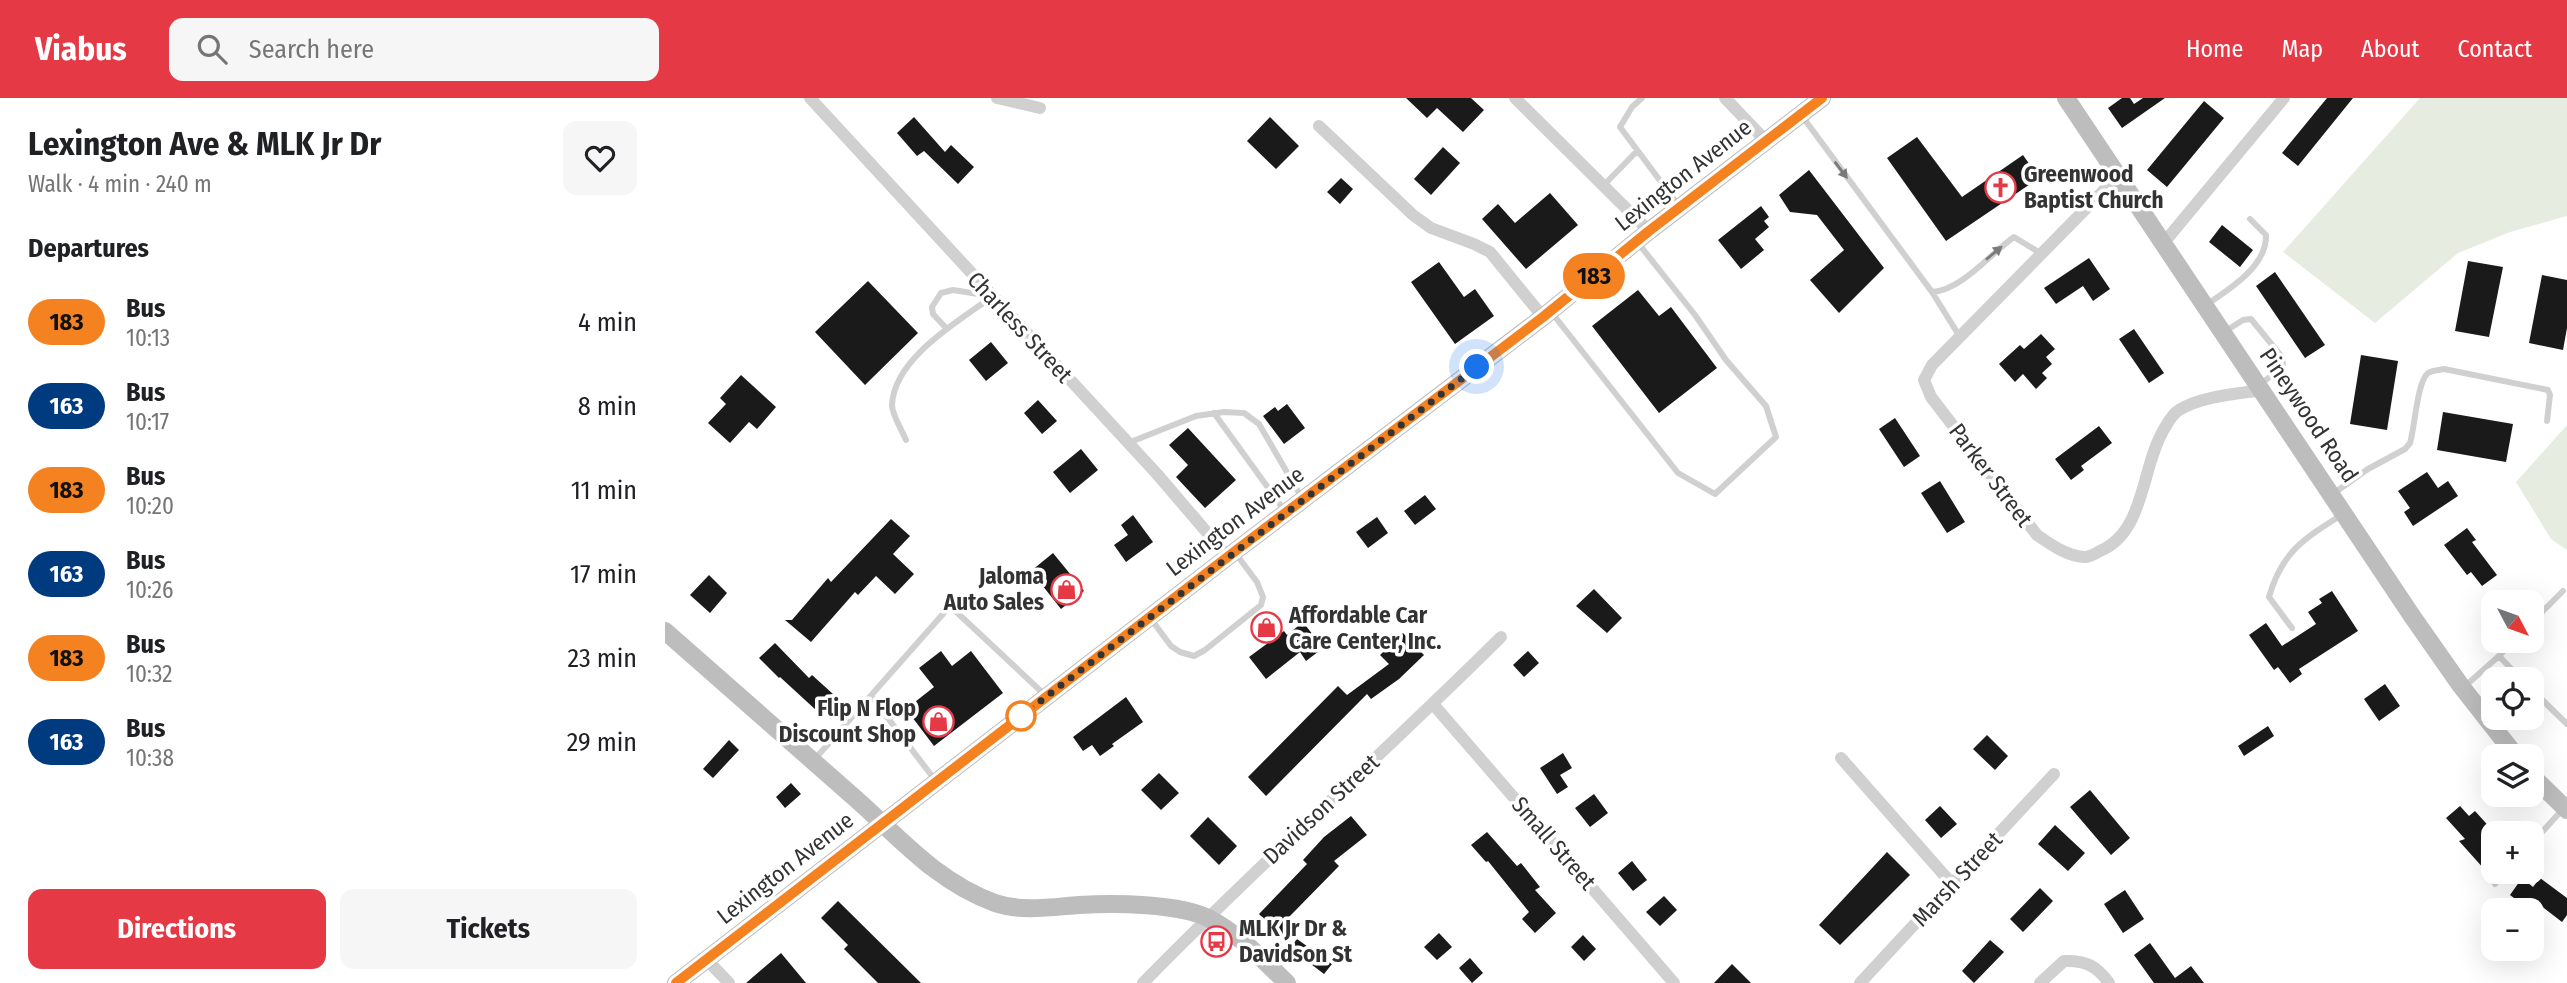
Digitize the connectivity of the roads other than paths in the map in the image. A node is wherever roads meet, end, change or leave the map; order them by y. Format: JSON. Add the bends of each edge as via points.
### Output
{"nodes":[{"id":1,"x":810,"y":98,"type":"edge"},
{"id":2,"x":997,"y":98,"type":"edge"},
{"id":3,"x":1515,"y":98,"type":"edge"},
{"id":4,"x":1642,"y":98,"type":"edge"},
{"id":5,"x":1725,"y":98,"type":"edge"},
{"id":6,"x":1822,"y":98,"type":"edge"},
{"id":7,"x":2066,"y":98,"type":"edge"},
{"id":8,"x":2284,"y":98,"type":"edge"},
{"id":9,"x":1040,"y":108,"type":"dead end"},
{"id":10,"x":1801,"y":115,"type":"junction"},
{"id":11,"x":1319,"y":126,"type":"dead end"},
{"id":12,"x":1766,"y":141,"type":"junction"},
{"id":13,"x":1637,"y":151,"type":"junction"},
{"id":14,"x":2118,"y":176,"type":"junction"},
{"id":15,"x":1603,"y":186,"type":"junction"},
{"id":16,"x":1680,"y":208,"type":"junction"},
{"id":17,"x":2250,"y":219,"type":"dead end"},
{"id":18,"x":1643,"y":237,"type":"junction"},
{"id":19,"x":2162,"y":245,"type":"junction"},
{"id":20,"x":2042,"y":254,"type":"junction"},
{"id":21,"x":1932,"y":292,"type":"junction"},
{"id":22,"x":993,"y":296,"type":"junction"},
{"id":23,"x":2205,"y":306,"type":"junction"},
{"id":24,"x":1547,"y":314,"type":"junction"},
{"id":25,"x":947,"y":329,"type":"junction"},
{"id":26,"x":2223,"y":333,"type":"junction"},
{"id":27,"x":1961,"y":337,"type":"junction"},
{"id":28,"x":2261,"y":388,"type":"junction"},
{"id":29,"x":1214,"y":413,"type":"junction"},
{"id":30,"x":2547,"y":421,"type":"dead end"},
{"id":31,"x":906,"y":440,"type":"dead end"},
{"id":32,"x":1128,"y":443,"type":"junction"},
{"id":33,"x":2332,"y":494,"type":"junction"},
{"id":34,"x":1303,"y":500,"type":"junction"},
{"id":35,"x":1287,"y":512,"type":"junction"},
{"id":36,"x":2345,"y":513,"type":"junction"},
{"id":37,"x":1231,"y":554,"type":"junction"},
{"id":38,"x":2563,"y":591,"type":"dead end"},
{"id":39,"x":2545,"y":609,"type":"edge"},
{"id":40,"x":1150,"y":617,"type":"junction"},
{"id":41,"x":2292,"y":628,"type":"dead end"},
{"id":42,"x":665,"y":631,"type":"edge"},
{"id":43,"x":1500,"y":637,"type":"dead end"},
{"id":44,"x":2502,"y":653,"type":"edge"},
{"id":45,"x":2499,"y":656,"type":"junction"},
{"id":46,"x":2510,"y":667,"type":"edge"},
{"id":47,"x":2463,"y":689,"type":"junction"},
{"id":48,"x":871,"y":696,"type":"junction"},
{"id":49,"x":1047,"y":696,"type":"junction"},
{"id":50,"x":2544,"y":702,"type":"edge"},
{"id":51,"x":1433,"y":704,"type":"junction"},
{"id":52,"x":2567,"y":724,"type":"edge"},
{"id":53,"x":2507,"y":744,"type":"edge"},
{"id":54,"x":1841,"y":758,"type":"dead end"},
{"id":55,"x":813,"y":761,"type":"junction"},
{"id":56,"x":2054,"y":774,"type":"dead end"},
{"id":57,"x":936,"y":781,"type":"junction"},
{"id":58,"x":2544,"y":788,"type":"edge"},
{"id":59,"x":2565,"y":809,"type":"edge"},
{"id":60,"x":883,"y":822,"type":"junction"},
{"id":61,"x":2544,"y":830,"type":"edge"},
{"id":62,"x":1952,"y":884,"type":"junction"},
{"id":63,"x":1207,"y":918,"type":"junction"},
{"id":64,"x":707,"y":960,"type":"junction"},
{"id":65,"x":676,"y":983,"type":"edge"},
{"id":66,"x":729,"y":983,"type":"edge"},
{"id":67,"x":1143,"y":983,"type":"edge"},
{"id":68,"x":1287,"y":983,"type":"edge"},
{"id":69,"x":1674,"y":983,"type":"edge"},
{"id":70,"x":1860,"y":983,"type":"edge"},
{"id":71,"x":2040,"y":983,"type":"edge"},
{"id":72,"x":2109,"y":983,"type":"edge"}],
"edges":[{"from":1,"to":22,"type":"street","name":"Charless Street"},
{"from":2,"to":9,"type":"street"},
{"from":3,"to":15,"type":"street"},
{"from":4,"to":13,"type":"lane","via":[[1620,127]]},
{"from":5,"to":12,"type":"street"},
{"from":6,"to":10,"type":"street","name":"Lexington Avenue"},
{"from":7,"to":14,"type":"street","name":"Pineywood Road"},
{"from":8,"to":19,"type":"street"},
{"from":10,"to":12,"type":"street","name":"Lexington Avenue"},
{"from":10,"to":21,"type":"lane","one_way":true},
{"from":11,"to":24,"type":"street","via":[[1413,215],[1431,228],[1490,253]]},
{"from":12,"to":16,"type":"street","name":"Lexington Avenue"},
{"from":13,"to":15,"type":"lane"},
{"from":13,"to":16,"type":"lane"},
{"from":14,"to":19,"type":"street","name":"Pineywood Road"},
{"from":14,"to":20,"type":"street","name":"Parker Street"},
{"from":15,"to":18,"type":"street"},
{"from":16,"to":18,"type":"street","name":"Lexington Avenue"},
{"from":17,"to":23,"type":"lane","via":[[2266,234],[2264,251],[2240,280]]},
{"from":18,"to":24,"type":"street","name":"Lexington Avenue"},
{"from":18,"to":24,"type":"lane","via":[[1726,360],[1766,406],[1776,437],[1715,494],[1678,473]]},
{"from":19,"to":23,"type":"street","name":"Pineywood Road"},
{"from":21,"to":20,"type":"lane","one_way":true,"via":[[1943,292],[1966,278],[2014,237]]},
{"from":20,"to":27,"type":"street","name":"Parker Street"},
{"from":21,"to":27,"type":"lane"},
{"from":22,"to":25,"type":"lane"},
{"from":22,"to":25,"type":"lane","via":[[953,290],[941,293],[933,314]]},
{"from":22,"to":32,"type":"street","name":"Charless Street"},
{"from":23,"to":26,"type":"street","name":"Pineywood Road"},
{"from":24,"to":34,"type":"street","name":"Lexington Avenue"},
{"from":25,"to":31,"type":"lane","via":[[910,361],[897,384],[892,407]]},
{"from":26,"to":28,"type":"street","name":"Pineywood Road"},
{"from":26,"to":28,"type":"lane","via":[[2251,319],[2282,358],[2283,366]]},
{"from":27,"to":28,"type":"street","name":"Parker Street","via":[[1932,365],[1924,380],[1931,397],[2037,535],[2056,548],[2086,557],[2111,547],[2127,528],[2159,437],[2178,411]]},
{"from":28,"to":33,"type":"street","name":"Pineywood Road"},
{"from":29,"to":32,"type":"lane"},
{"from":29,"to":34,"type":"lane","via":[[1244,414],[1259,424]]},
{"from":29,"to":35,"type":"lane"},
{"from":30,"to":33,"type":"lane","via":[[2548,390],[2444,369],[2433,371],[2422,384],[2410,443]]},
{"from":32,"to":37,"type":"street","name":"Charless Street"},
{"from":33,"to":36,"type":"street","name":"Pineywood Road"},
{"from":34,"to":35,"type":"street","name":"Lexington Avenue"},
{"from":35,"to":37,"type":"street","name":"Lexington Avenue"},
{"from":36,"to":41,"type":"lane","via":[[2302,541],[2276,574],[2269,597]]},
{"from":36,"to":47,"type":"street","name":"Pineywood Road"},
{"from":37,"to":40,"type":"street","name":"Lexington Avenue"},
{"from":37,"to":40,"type":"lane","via":[[1257,582],[1261,605],[1205,650],[1194,656],[1179,652]]},
{"from":38,"to":39,"type":"lane"},
{"from":40,"to":49,"type":"street","name":"Lexington Avenue"},
{"from":42,"to":55,"type":"street"},
{"from":43,"to":51,"type":"street","name":"Davidson Street"},
{"from":44,"to":45,"type":"lane"},
{"from":45,"to":46,"type":"lane"},
{"from":45,"to":47,"type":"lane"},
{"from":47,"to":53,"type":"street","name":"Pineywood Road"},
{"from":48,"to":49,"type":"lane","via":[[950,606]]},
{"from":48,"to":55,"type":"lane"},
{"from":48,"to":57,"type":"lane"},
{"from":49,"to":57,"type":"street","name":"Lexington Avenue"},
{"from":50,"to":52,"type":"lane"},
{"from":51,"to":63,"type":"street","name":"Davidson Street"},
{"from":51,"to":69,"type":"street","name":"Small Street"},
{"from":54,"to":62,"type":"street"},
{"from":55,"to":60,"type":"street"},
{"from":56,"to":62,"type":"street","name":"Marsh Street"},
{"from":57,"to":60,"type":"street","name":"Lexington Avenue"},
{"from":58,"to":59,"type":"street"},
{"from":59,"to":61,"type":"lane"},
{"from":60,"to":63,"type":"street","via":[[933,870],[997,904],[1028,908],[1134,905]]},
{"from":60,"to":64,"type":"street","name":"Lexington Avenue"},
{"from":62,"to":70,"type":"street","name":"Marsh Street"},
{"from":63,"to":67,"type":"street","name":"Davidson Street"},
{"from":63,"to":68,"type":"street","via":[[1239,938]]},
{"from":64,"to":65,"type":"street","name":"Lexington Avenue"},
{"from":64,"to":66,"type":"street"},
{"from":71,"to":72,"type":"street","via":[[2064,961],[2079,960],[2092,965]]}]}
